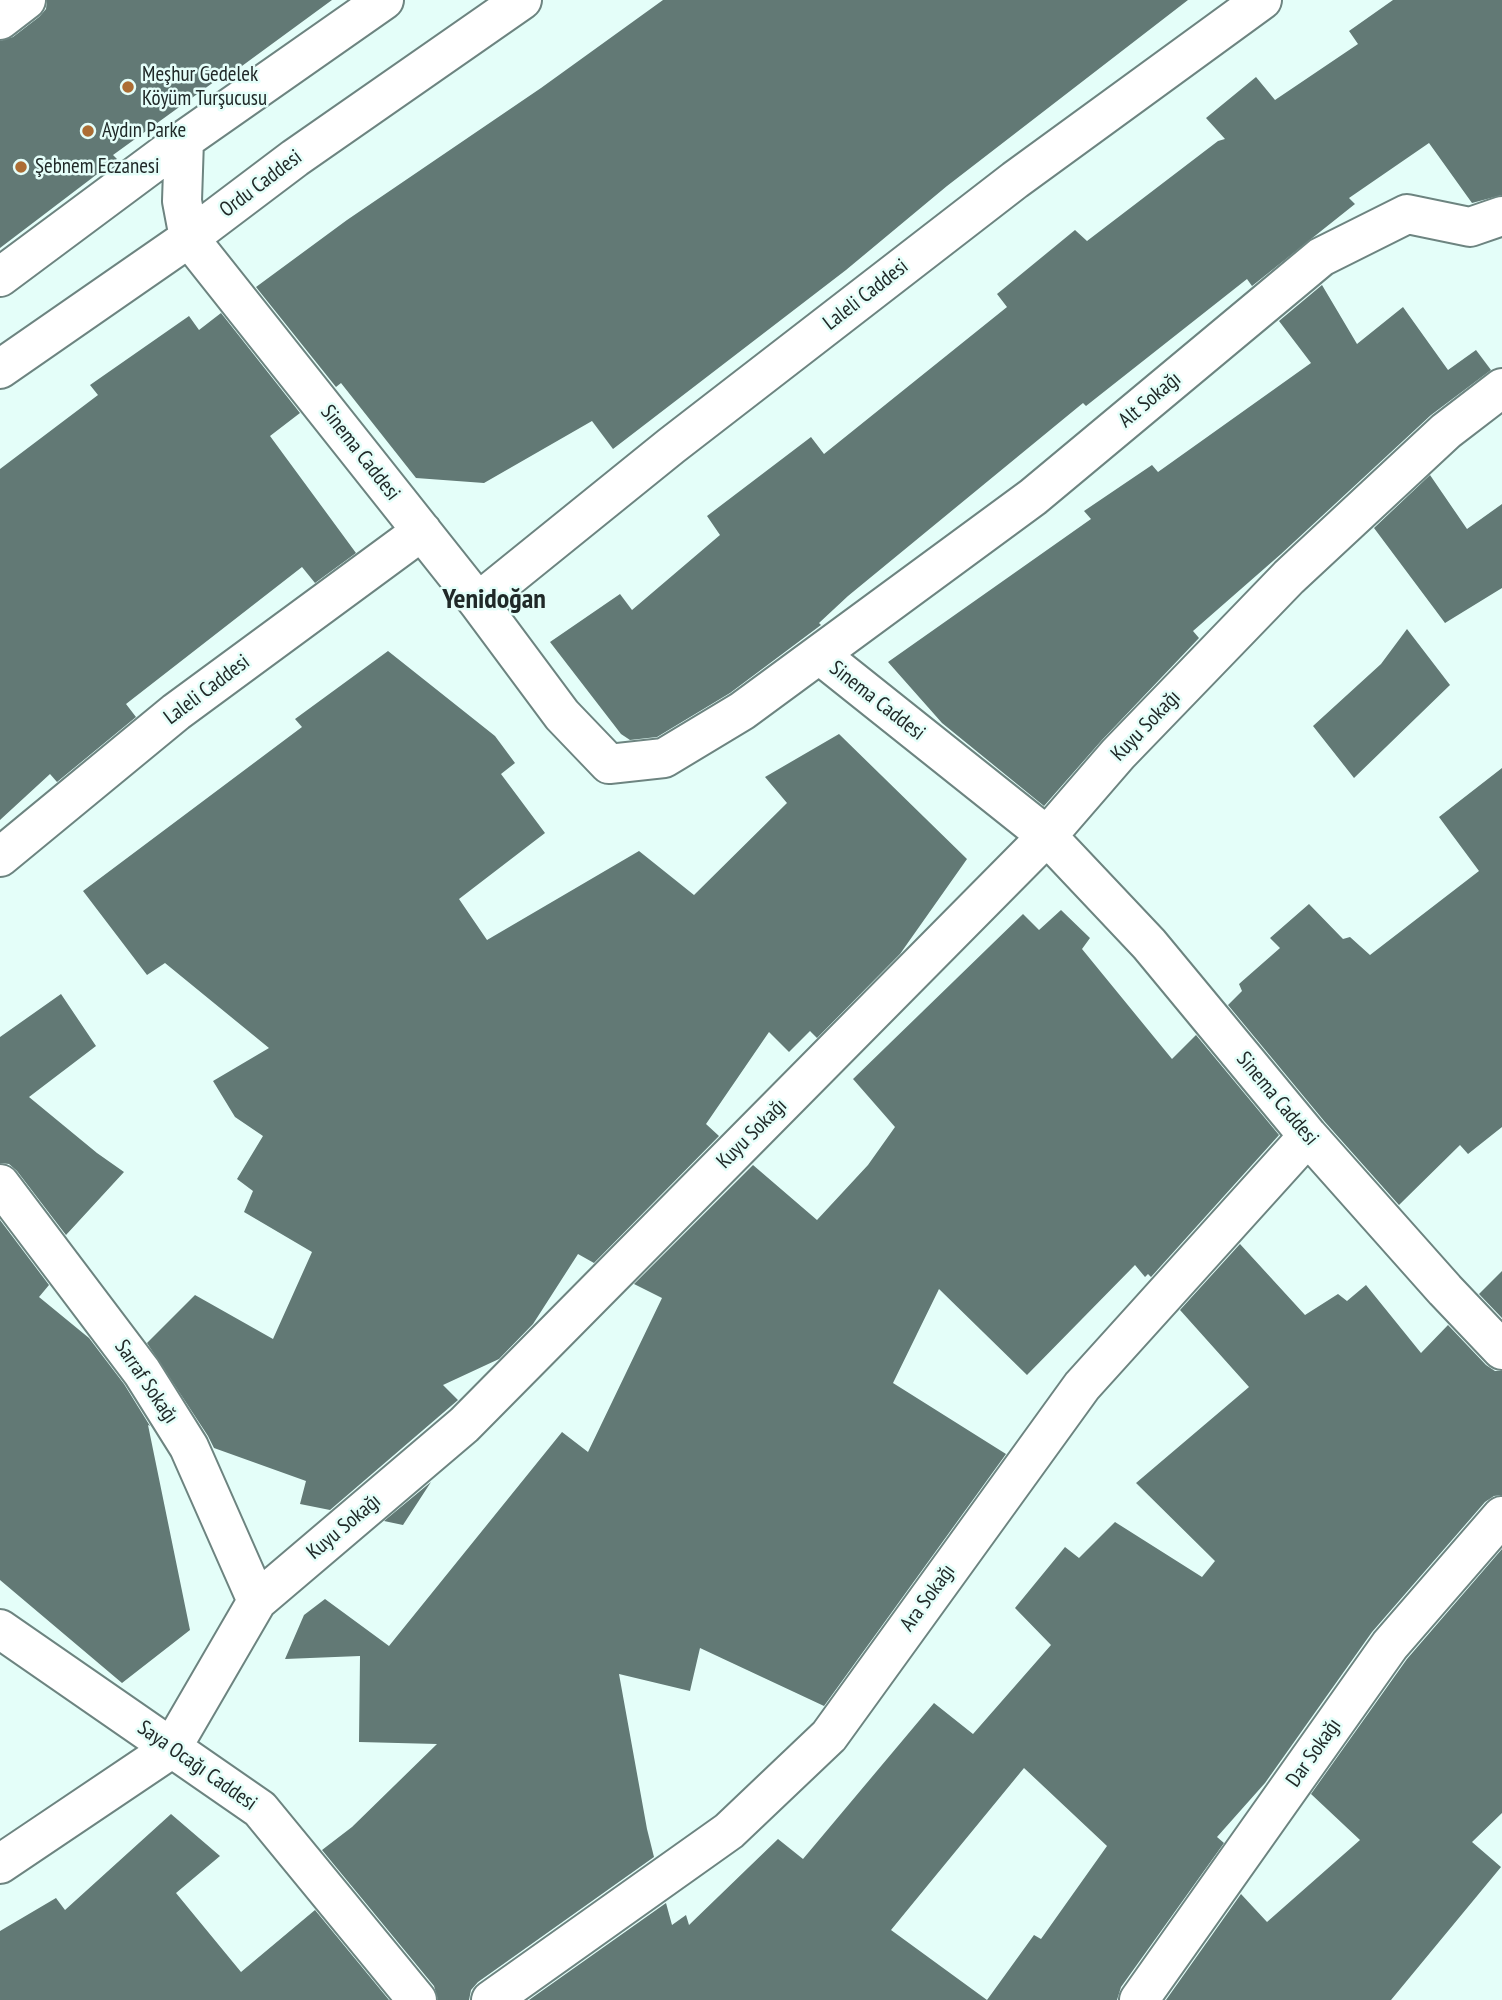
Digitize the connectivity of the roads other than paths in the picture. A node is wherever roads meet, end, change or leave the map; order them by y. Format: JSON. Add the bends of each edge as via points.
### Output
{"nodes":[{"id":1,"x":26,"y":0,"type":"edge"},
{"id":2,"x":384,"y":0,"type":"edge"},
{"id":3,"x":522,"y":0,"type":"edge"},
{"id":4,"x":1262,"y":0,"type":"edge"},
{"id":5,"x":0,"y":20,"type":"edge"},
{"id":6,"x":184,"y":140,"type":"junction"},
{"id":7,"x":1502,"y":216,"type":"edge"},
{"id":8,"x":189,"y":238,"type":"junction"},
{"id":9,"x":2,"y":272,"type":"edge"},
{"id":10,"x":0,"y":369,"type":"edge"},
{"id":11,"x":1502,"y":388,"type":"edge"},
{"id":12,"x":422,"y":531,"type":"junction"},
{"id":13,"x":478,"y":602,"type":"junction"},
{"id":14,"x":820,"y":656,"type":"junction"},
{"id":15,"x":1047,"y":836,"type":"junction"},
{"id":16,"x":0,"y":857,"type":"edge"},
{"id":17,"x":1308,"y":1136,"type":"junction"},
{"id":18,"x":0,"y":1184,"type":"edge"},
{"id":19,"x":1502,"y":1350,"type":"edge"},
{"id":20,"x":1502,"y":1516,"type":"edge"},
{"id":21,"x":257,"y":1601,"type":"junction"},
{"id":22,"x":0,"y":1629,"type":"edge"},
{"id":23,"x":171,"y":1749,"type":"junction"},
{"id":24,"x":0,"y":1864,"type":"edge"},
{"id":25,"x":417,"y":2000,"type":"edge"},
{"id":26,"x":491,"y":2000,"type":"edge"},
{"id":27,"x":1139,"y":2000,"type":"edge"}],
"edges":[{"from":1,"to":5,"type":"street"},
{"from":2,"to":6,"type":"street"},
{"from":3,"to":8,"type":"street","name":"Ordu Caddesi"},
{"from":4,"to":13,"type":"street","name":"Laleli Caddesi","via":[[1015,180]]},
{"from":6,"to":8,"type":"street","via":[[182,201]]},
{"from":6,"to":9,"type":"street"},
{"from":7,"to":14,"type":"street","name":"Alt Sokağı","via":[[1471,227],[1407,214],[1321,257],[1033,497]]},
{"from":8,"to":10,"type":"street","name":"Ordu Caddesi"},
{"from":8,"to":12,"type":"street","name":"Sinema Caddesi"},
{"from":11,"to":15,"type":"street","name":"Kuyu Sokağı","via":[[1446,431],[1289,577],[1118,754]]},
{"from":12,"to":13,"type":"street","name":"Sinema Caddesi"},
{"from":12,"to":16,"type":"street","name":"Laleli Caddesi","via":[[176,712]]},
{"from":13,"to":14,"type":"street","name":"Sinema Caddesi","via":[[562,715],[609,764],[664,758]]},
{"from":14,"to":15,"type":"street","name":"Sinema Caddesi"},
{"from":15,"to":17,"type":"street","name":"Sinema Caddesi","via":[[1149,944]]},
{"from":15,"to":21,"type":"street","name":"Kuyu Sokağı","via":[[464,1425]]},
{"from":17,"to":19,"type":"street","name":"Sinema Caddesi"},
{"from":17,"to":26,"type":"street","name":"Ara Sokağı","via":[[1082,1386],[829,1736],[729,1831]]},
{"from":18,"to":21,"type":"street","name":"Sarraf Sokağı","via":[[142,1372],[189,1447]]},
{"from":20,"to":27,"type":"street","name":"Dar Sokağı","via":[[1390,1645]]},
{"from":21,"to":23,"type":"street","name":"Kuyu Sokağı"},
{"from":22,"to":23,"type":"street","name":"Saya Ocağı Caddesi"},
{"from":23,"to":24,"type":"street","name":"Kuyu Sokağı"},
{"from":23,"to":25,"type":"street","name":"Saya Ocağı Caddesi","via":[[260,1809]]}]}
